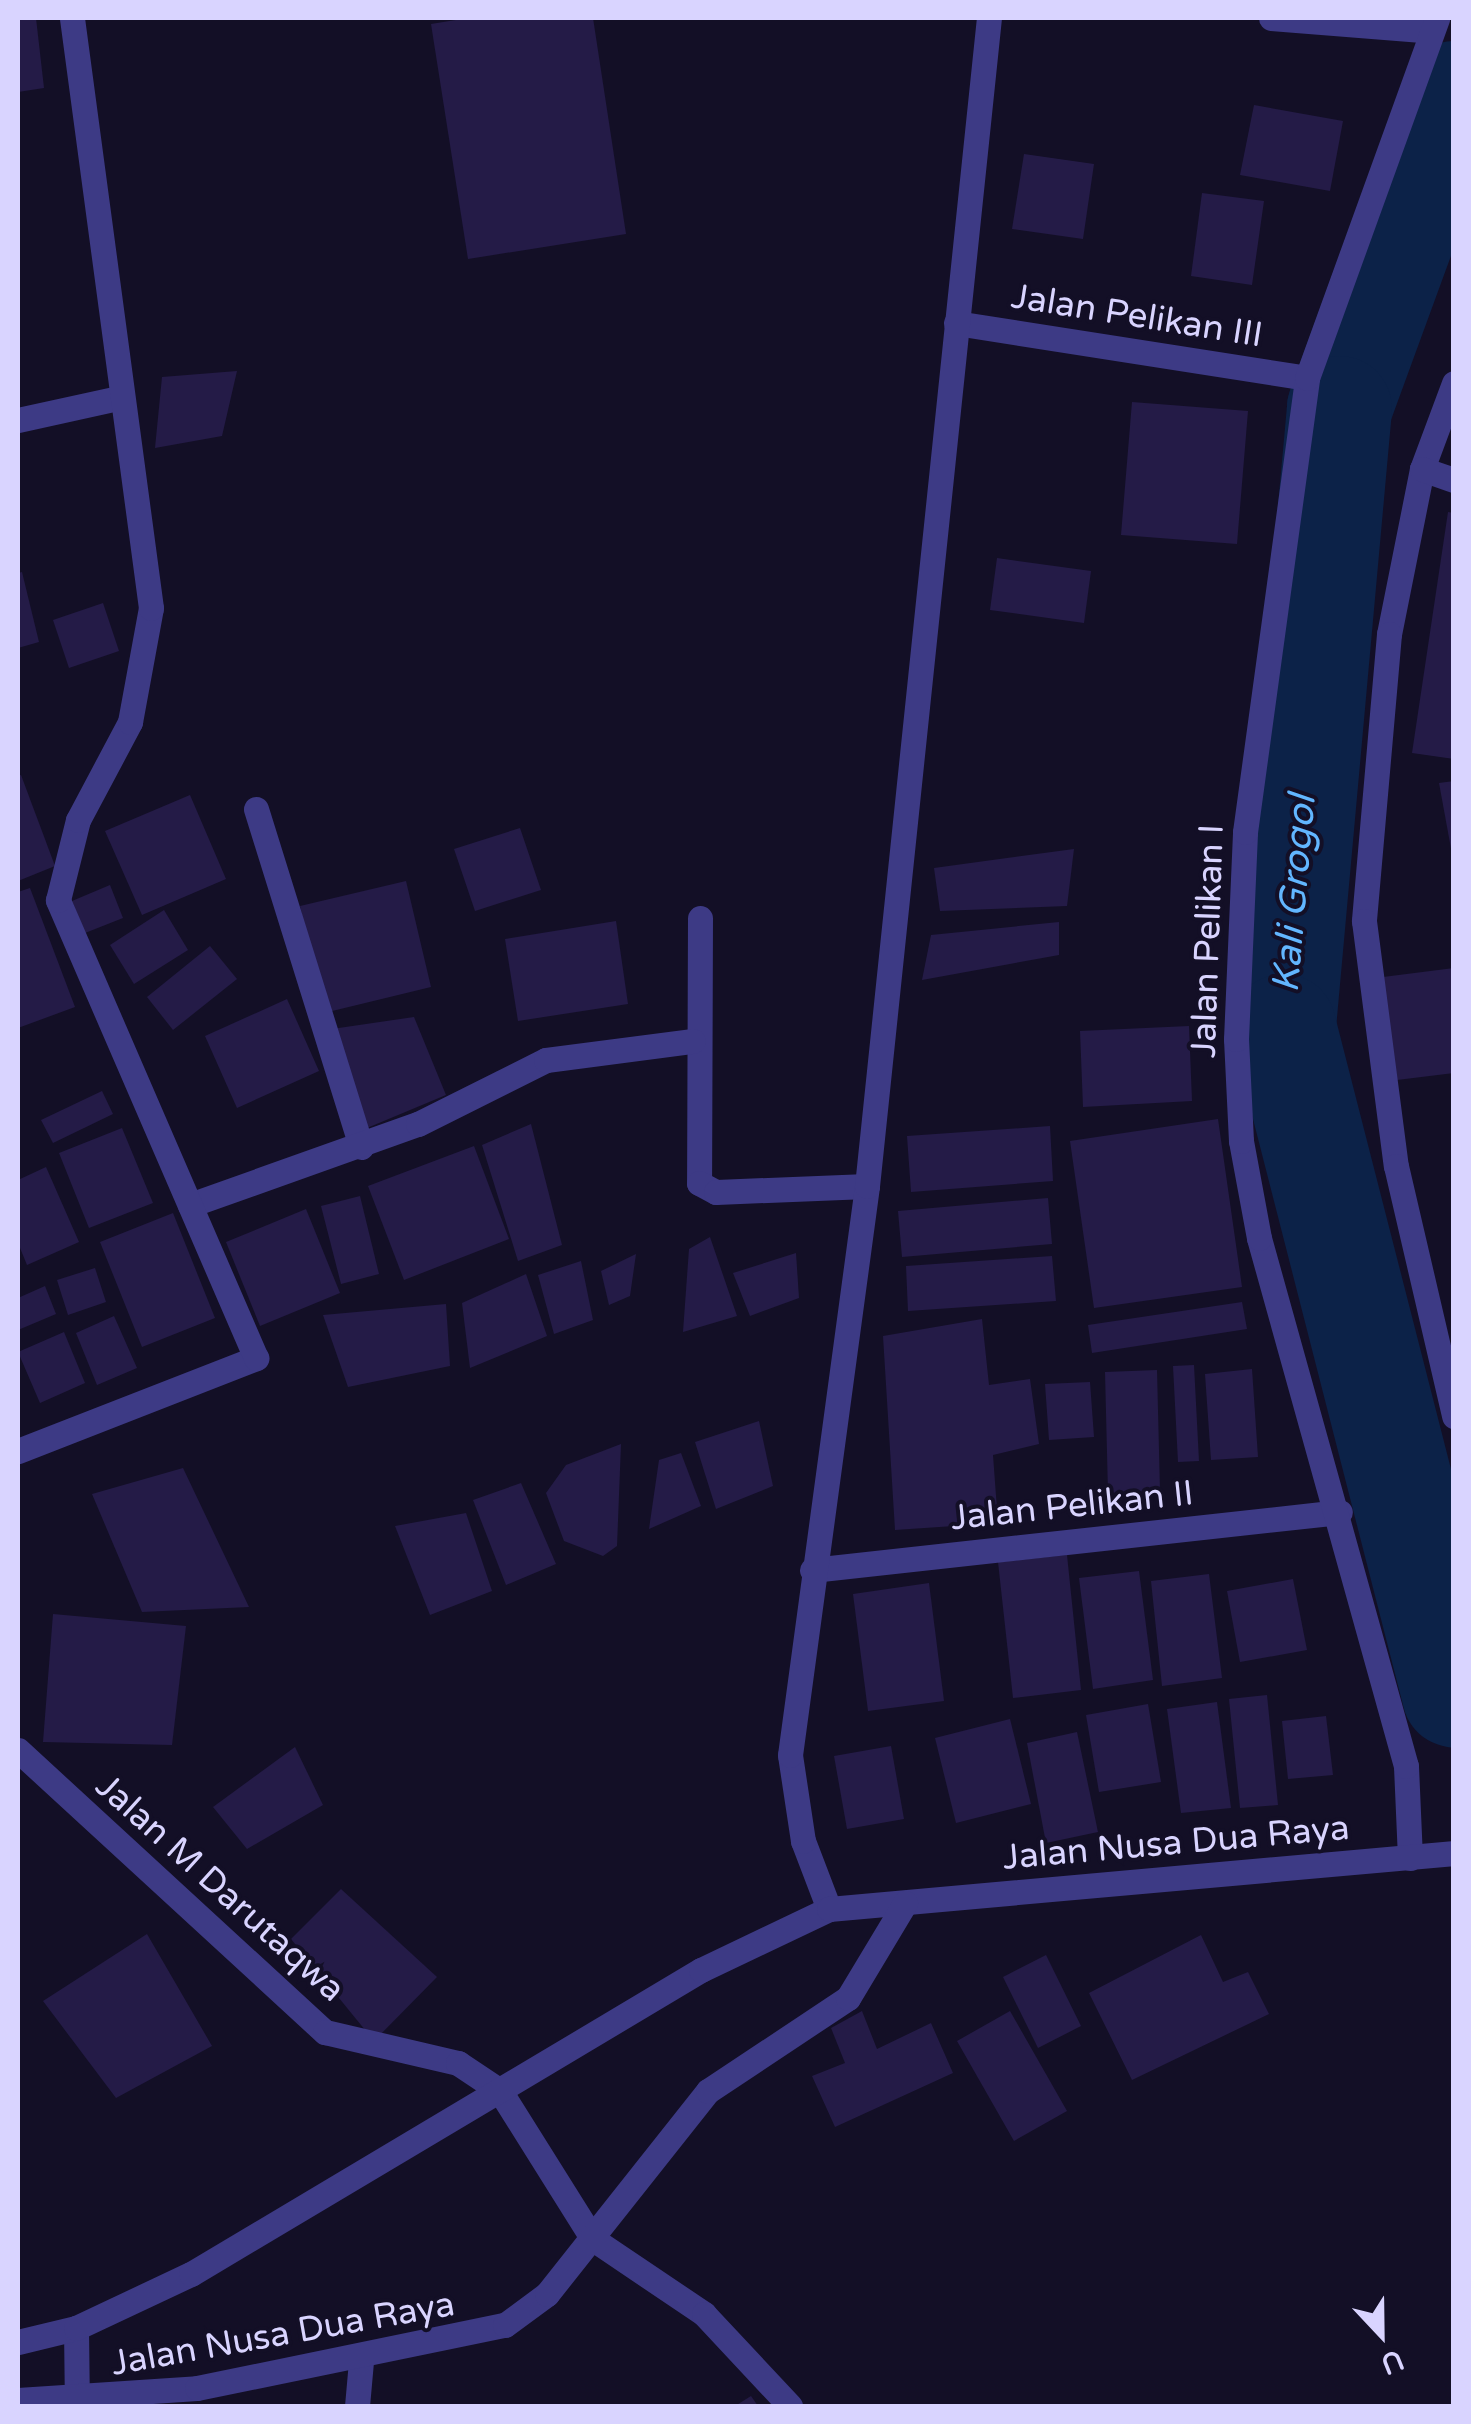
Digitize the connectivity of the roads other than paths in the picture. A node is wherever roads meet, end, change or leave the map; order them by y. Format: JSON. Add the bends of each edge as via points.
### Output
{"nodes":[{"id":1,"x":72,"y":18,"type":"edge"},
{"id":2,"x":989,"y":18,"type":"edge"},
{"id":3,"x":1271,"y":18,"type":"edge"},
{"id":4,"x":1434,"y":24,"type":"edge"},
{"id":5,"x":956,"y":324,"type":"junction"},
{"id":6,"x":1307,"y":378,"type":"junction"},
{"id":7,"x":1454,"y":383,"type":"edge"},
{"id":8,"x":118,"y":398,"type":"junction"},
{"id":9,"x":18,"y":420,"type":"edge"},
{"id":10,"x":1422,"y":470,"type":"junction"},
{"id":11,"x":1454,"y":480,"type":"edge"},
{"id":12,"x":256,"y":808,"type":"dead end"},
{"id":13,"x":700,"y":918,"type":"dead end"},
{"id":14,"x":693,"y":1041,"type":"junction"},
{"id":15,"x":361,"y":1148,"type":"junction"},
{"id":16,"x":867,"y":1186,"type":"junction"},
{"id":17,"x":190,"y":1205,"type":"junction"},
{"id":18,"x":1454,"y":1416,"type":"edge"},
{"id":19,"x":18,"y":1451,"type":"edge"},
{"id":20,"x":1340,"y":1512,"type":"junction"},
{"id":21,"x":812,"y":1570,"type":"junction"},
{"id":22,"x":18,"y":1750,"type":"edge"},
{"id":23,"x":1454,"y":1853,"type":"edge"},
{"id":24,"x":1410,"y":1858,"type":"junction"},
{"id":25,"x":905,"y":1903,"type":"junction"},
{"id":26,"x":829,"y":1909,"type":"junction"},
{"id":27,"x":500,"y":2091,"type":"junction"},
{"id":28,"x":593,"y":2239,"type":"junction"},
{"id":29,"x":76,"y":2328,"type":"junction"},
{"id":30,"x":18,"y":2342,"type":"edge"},
{"id":31,"x":361,"y":2362,"type":"junction"},
{"id":32,"x":18,"y":2400,"type":"edge"},
{"id":33,"x":77,"y":2404,"type":"edge"},
{"id":34,"x":357,"y":2406,"type":"edge"},
{"id":35,"x":790,"y":2406,"type":"edge"}],
"edges":[{"from":1,"to":8,"type":"street"},
{"from":2,"to":5,"type":"street"},
{"from":3,"to":4,"type":"street"},
{"from":4,"to":6,"type":"street","name":"Jalan Pelikan I"},
{"from":5,"to":6,"type":"street","name":"Jalan Pelikan III"},
{"from":5,"to":16,"type":"street"},
{"from":6,"to":20,"type":"street","name":"Jalan Pelikan I","via":[[1245,832],[1236,1039],[1259,1238]]},
{"from":7,"to":10,"type":"street"},
{"from":8,"to":9,"type":"street"},
{"from":8,"to":17,"type":"street","via":[[152,608],[146,667],[130,722],[66,850],[58,900]]},
{"from":10,"to":11,"type":"street"},
{"from":10,"to":18,"type":"street","via":[[1389,634],[1364,921],[1396,1166]]},
{"from":12,"to":15,"type":"street"},
{"from":13,"to":14,"type":"street"},
{"from":14,"to":15,"type":"street","via":[[546,1060]]},
{"from":14,"to":16,"type":"street","via":[[694,1162],[704,1188]]},
{"from":15,"to":17,"type":"street"},
{"from":16,"to":21,"type":"street"},
{"from":17,"to":19,"type":"street","via":[[256,1358]]},
{"from":20,"to":21,"type":"street","name":"Jalan Pelikan II"},
{"from":20,"to":24,"type":"street","name":"Jalan Pelikan I","via":[[1406,1766]]},
{"from":21,"to":26,"type":"street","via":[[790,1755],[804,1841]]},
{"from":22,"to":27,"type":"street","name":"Jalan M Darutaqwa","via":[[325,2032],[458,2063]]},
{"from":23,"to":24,"type":"street","name":"Jalan Nusa Dua Raya"},
{"from":24,"to":25,"type":"street","name":"Jalan Nusa Dua Raya"},
{"from":25,"to":26,"type":"street","name":"Jalan Nusa Dua Raya"},
{"from":25,"to":28,"type":"street","name":"Jalan Nusa Dua Raya","via":[[855,1991],[708,2092]]},
{"from":26,"to":27,"type":"street","name":"Jalan Nusa Dua Raya","via":[[701,1970]]},
{"from":27,"to":28,"type":"street"},
{"from":27,"to":29,"type":"street","name":"Jalan Nusa Dua Raya","via":[[284,2223]]},
{"from":28,"to":31,"type":"street","name":"Jalan Nusa Dua Raya","via":[[530,2311],[506,2325]]},
{"from":28,"to":35,"type":"street","via":[[716,2324]]},
{"from":29,"to":30,"type":"street","name":"Jalan Nusa Dua Raya"},
{"from":29,"to":33,"type":"street"},
{"from":31,"to":33,"type":"street","name":"Jalan Nusa Dua Raya"},
{"from":31,"to":34,"type":"street"},
{"from":32,"to":33,"type":"street","name":"Jalan Nusa Dua Raya"}]}
